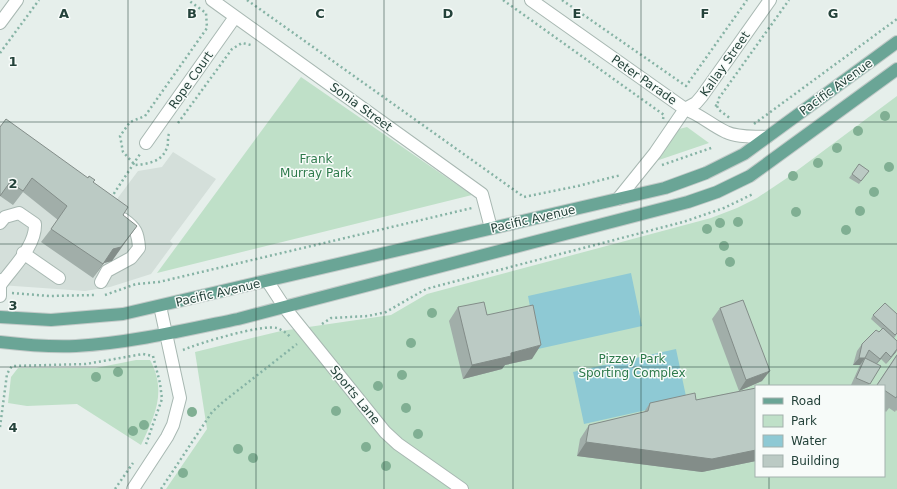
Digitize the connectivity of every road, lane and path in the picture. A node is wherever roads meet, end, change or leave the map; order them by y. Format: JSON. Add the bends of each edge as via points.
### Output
{"nodes":[{"id":1,"x":17,"y":0,"type":"edge"},
{"id":2,"x":39,"y":0,"type":"edge"},
{"id":3,"x":212,"y":0,"type":"edge"},
{"id":4,"x":247,"y":0,"type":"edge"},
{"id":5,"x":503,"y":0,"type":"edge"},
{"id":6,"x":531,"y":0,"type":"edge"},
{"id":7,"x":562,"y":0,"type":"edge"},
{"id":8,"x":747,"y":0,"type":"edge"},
{"id":9,"x":770,"y":0,"type":"edge"},
{"id":10,"x":789,"y":0,"type":"edge"},
{"id":11,"x":235,"y":17,"type":"junction"},
{"id":12,"x":897,"y":19,"type":"edge"},
{"id":13,"x":0,"y":23,"type":"edge"},
{"id":14,"x":897,"y":42,"type":"edge"},
{"id":15,"x":0,"y":53,"type":"edge"},
{"id":16,"x":897,"y":69,"type":"edge"},
{"id":17,"x":686,"y":86,"type":"joint"},
{"id":18,"x":714,"y":105,"type":"dead end"},
{"id":19,"x":685,"y":109,"type":"junction"},
{"id":20,"x":664,"y":115,"type":"dead end"},
{"id":21,"x":751,"y":126,"type":"dead end"},
{"id":22,"x":767,"y":137,"type":"junction"},
{"id":23,"x":146,"y":143,"type":"joint"},
{"id":24,"x":714,"y":147,"type":"dead end"},
{"id":25,"x":744,"y":154,"type":"junction"},
{"id":26,"x":655,"y":167,"type":"dead end"},
{"id":27,"x":758,"y":171,"type":"junction"},
{"id":28,"x":624,"y":174,"type":"dead end"},
{"id":29,"x":753,"y":194,"type":"dead end"},
{"id":30,"x":618,"y":199,"type":"junction"},
{"id":31,"x":105,"y":206,"type":"joint"},
{"id":32,"x":472,"y":208,"type":"dead end"},
{"id":33,"x":0,"y":223,"type":"edge"},
{"id":34,"x":491,"y":228,"type":"junction"},
{"id":35,"x":23,"y":253,"type":"junction"},
{"id":36,"x":59,"y":278,"type":"dead end"},
{"id":37,"x":101,"y":282,"type":"dead end"},
{"id":38,"x":268,"y":282,"type":"junction"},
{"id":39,"x":3,"y":288,"type":"edge"},
{"id":40,"x":160,"y":306,"type":"junction"},
{"id":41,"x":285,"y":308,"type":"junction"},
{"id":42,"x":0,"y":317,"type":"edge"},
{"id":43,"x":322,"y":324,"type":"dead end"},
{"id":44,"x":166,"y":333,"type":"junction"},
{"id":45,"x":0,"y":342,"type":"edge"},
{"id":46,"x":182,"y":350,"type":"dead end"},
{"id":47,"x":0,"y":427,"type":"edge"},
{"id":48,"x":145,"y":446,"type":"dead end"},
{"id":49,"x":136,"y":458,"type":"dead end"},
{"id":50,"x":115,"y":489,"type":"edge"},
{"id":51,"x":133,"y":489,"type":"edge"},
{"id":52,"x":161,"y":489,"type":"edge"},
{"id":53,"x":462,"y":489,"type":"edge"}],
"edges":[{"from":1,"to":13,"type":"street"},
{"from":2,"to":15,"type":"path"},
{"from":3,"to":11,"type":"street","name":"Sonia Street"},
{"from":4,"to":28,"type":"path","name":"Pacific Avenue","via":[[524,197]]},
{"from":5,"to":20,"type":"path","name":"Peter Parade"},
{"from":6,"to":19,"type":"street","name":"Peter Parade"},
{"from":7,"to":17,"type":"path","name":"Peter Parade"},
{"from":8,"to":17,"type":"path","name":"Kallay Street"},
{"from":9,"to":19,"type":"street","name":"Kallay Street","via":[[696,103]]},
{"from":10,"to":18,"type":"path","name":"Kallay Street","via":[[719,98],[717,106]]},
{"from":11,"to":23,"type":"street","name":"Rope Court"},
{"from":11,"to":34,"type":"street","name":"Sonia Street","via":[[482,194]]},
{"from":12,"to":21,"type":"path","name":"Pacific Avenue"},
{"from":14,"to":22,"type":"main road","name":"Pacific Avenue"},
{"from":16,"to":27,"type":"main road","name":"Pacific Avenue"},
{"from":19,"to":22,"type":"street","name":"Peter Parade","via":[[701,115],[726,132]]},
{"from":19,"to":30,"type":"street","name":"Kallay Street","via":[[655,153]]},
{"from":22,"to":25,"type":"main road","name":"Pacific Avenue"},
{"from":23,"to":31,"type":"path","via":[[135,165]]},
{"from":24,"to":26,"type":"path"},
{"from":25,"to":27,"type":"main road"},
{"from":25,"to":30,"type":"main road","name":"Pacific Avenue","via":[[726,165],[686,181]]},
{"from":27,"to":41,"type":"main road","name":"Pacific Avenue","via":[[717,192],[676,206]]},
{"from":29,"to":43,"type":"path","via":[[724,208],[683,222],[426,289],[386,312],[368,316],[331,318]]},
{"from":30,"to":34,"type":"main road","name":"Pacific Avenue"},
{"from":31,"to":37,"type":"street","via":[[130,223],[138,234],[139,248],[131,258],[107,271]]},
{"from":32,"to":39,"type":"path","name":"Pacific Avenue","via":[[159,282],[136,284],[109,295],[49,296]]},
{"from":33,"to":35,"type":"street","via":[[5,217],[19,213],[35,224],[36,231],[32,241]]},
{"from":34,"to":38,"type":"main road","name":"Pacific Avenue"},
{"from":35,"to":36,"type":"street"},
{"from":35,"to":39,"type":"street"},
{"from":38,"to":40,"type":"main road","name":"Pacific Avenue"},
{"from":38,"to":41,"type":"street","name":"Sports Lane"},
{"from":40,"to":42,"type":"main road","via":[[117,315],[78,319],[23,320]]},
{"from":40,"to":44,"type":"street","name":"Pacific Avenue"},
{"from":41,"to":44,"type":"main road","name":"Pacific Avenue"},
{"from":41,"to":53,"type":"street","name":"Sports Lane","via":[[385,432]]},
{"from":44,"to":45,"type":"main road","via":[[74,346]]},
{"from":44,"to":51,"type":"street","name":"Pacific Avenue","via":[[180,398],[173,425],[164,443]]},
{"from":46,"to":52,"type":"path","via":[[198,343],[262,328],[276,328],[287,333],[298,343],[212,412]]},
{"from":47,"to":48,"type":"path","via":[[7,374],[12,366],[86,364],[143,354],[153,356],[162,400]]},
{"from":49,"to":50,"type":"path"}]}
